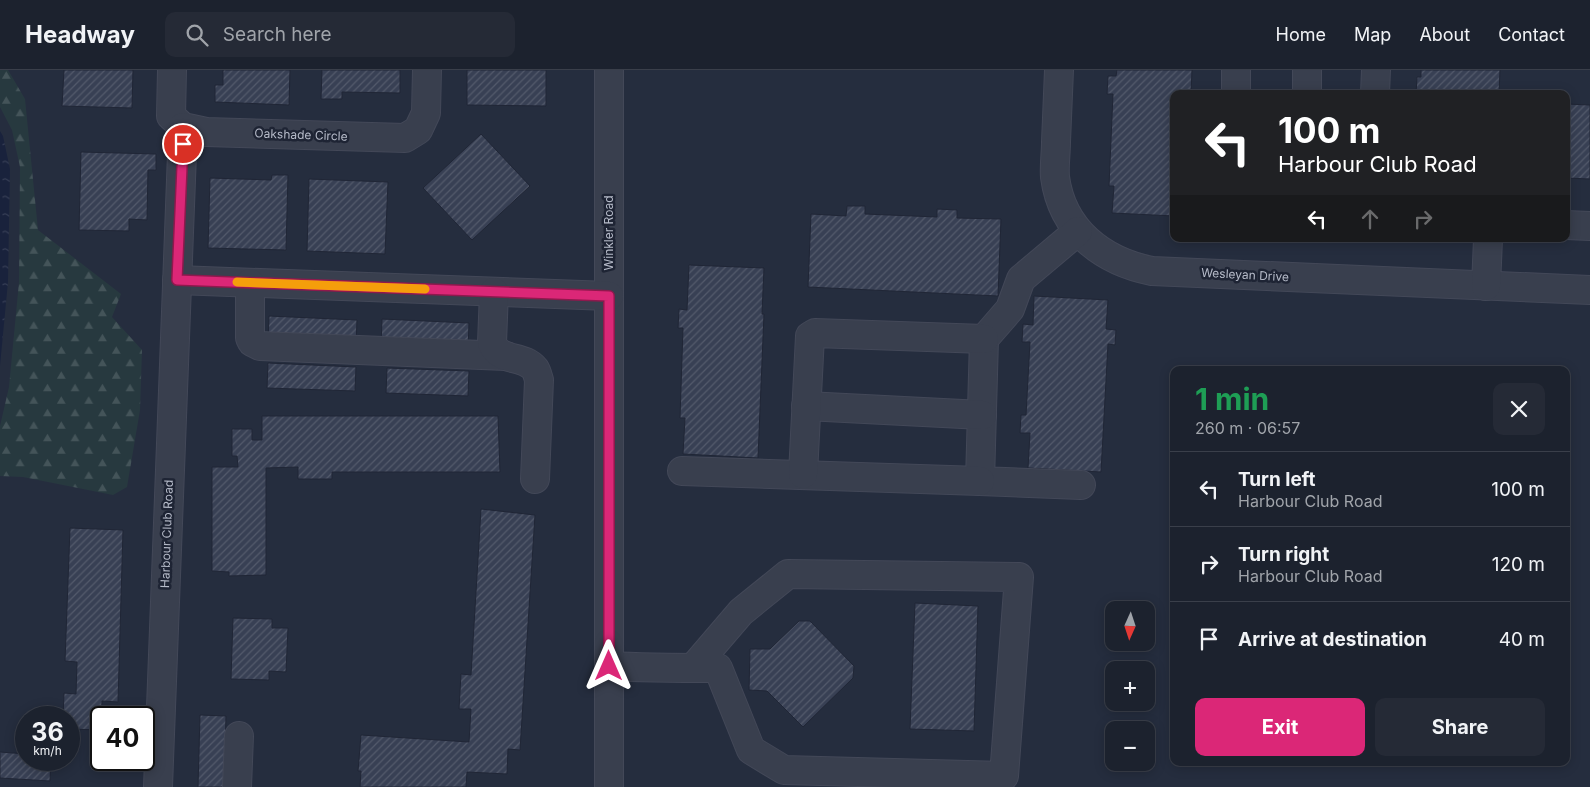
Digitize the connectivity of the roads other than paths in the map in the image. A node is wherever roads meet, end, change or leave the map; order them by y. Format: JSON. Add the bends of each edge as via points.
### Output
{"nodes":[{"id":1,"x":172,"y":70,"type":"edge"},
{"id":2,"x":426,"y":70,"type":"edge"},
{"id":3,"x":609,"y":70,"type":"edge"},
{"id":4,"x":1059,"y":70,"type":"edge"},
{"id":5,"x":1236,"y":70,"type":"edge"},
{"id":6,"x":1308,"y":70,"type":"edge"},
{"id":7,"x":1376,"y":70,"type":"edge"},
{"id":8,"x":1236,"y":90,"type":"edge"},
{"id":9,"x":1307,"y":90,"type":"edge"},
{"id":10,"x":1375,"y":90,"type":"edge"},
{"id":11,"x":183,"y":127,"type":"junction"},
{"id":12,"x":1570,"y":225,"type":"edge"},
{"id":13,"x":1590,"y":226,"type":"edge"},
{"id":14,"x":1078,"y":231,"type":"junction"},
{"id":15,"x":1488,"y":242,"type":"edge"},
{"id":16,"x":177,"y":280,"type":"junction"},
{"id":17,"x":250,"y":283,"type":"junction"},
{"id":18,"x":1486,"y":286,"type":"junction"},
{"id":19,"x":1590,"y":290,"type":"edge"},
{"id":20,"x":494,"y":292,"type":"junction"},
{"id":21,"x":609,"y":296,"type":"junction"},
{"id":22,"x":984,"y":339,"type":"junction"},
{"id":23,"x":506,"y":356,"type":"junction"},
{"id":24,"x":806,"y":406,"type":"junction"},
{"id":25,"x":982,"y":415,"type":"junction"},
{"id":26,"x":682,"y":471,"type":"dead end"},
{"id":27,"x":803,"y":474,"type":"junction"},
{"id":28,"x":535,"y":479,"type":"dead end"},
{"id":29,"x":980,"y":481,"type":"junction"},
{"id":30,"x":1081,"y":485,"type":"dead end"},
{"id":31,"x":609,"y":666,"type":"junction"},
{"id":32,"x":693,"y":668,"type":"junction"},
{"id":33,"x":239,"y":736,"type":"dead end"},
{"id":34,"x":158,"y":787,"type":"edge"},
{"id":35,"x":237,"y":787,"type":"edge"},
{"id":36,"x":609,"y":787,"type":"edge"}],
"edges":[{"from":1,"to":11,"type":"street","via":[[171,116]]},
{"from":2,"to":11,"type":"street","name":"Oakshade Circle","via":[[426,113],[418,130],[405,138],[206,132]]},
{"from":3,"to":21,"type":"street","name":"Winkler Road"},
{"from":4,"to":14,"type":"street","name":"Wesleyan Drive","via":[[1055,176],[1060,196]]},
{"from":5,"to":8,"type":"street"},
{"from":6,"to":9,"type":"street"},
{"from":7,"to":10,"type":"street"},
{"from":11,"to":16,"type":"street","name":"Harbour Club Road"},
{"from":12,"to":13,"type":"street"},
{"from":14,"to":18,"type":"street","name":"Wesleyan Drive","via":[[1110,257],[1152,271]]},
{"from":14,"to":22,"type":"street","via":[[1021,278],[1010,309]]},
{"from":15,"to":18,"type":"street"},
{"from":16,"to":17,"type":"street"},
{"from":16,"to":34,"type":"street","name":"Harbour Club Road"},
{"from":17,"to":20,"type":"street"},
{"from":17,"to":23,"type":"street","via":[[250,338],[260,346]]},
{"from":18,"to":19,"type":"street","name":"Wesleyan Drive"},
{"from":20,"to":21,"type":"street"},
{"from":20,"to":23,"type":"street","via":[[492,343],[495,350]]},
{"from":21,"to":31,"type":"street","name":"Winkler Road"},
{"from":22,"to":24,"type":"street","via":[[815,333],[809,341]]},
{"from":22,"to":25,"type":"street"},
{"from":23,"to":28,"type":"street","via":[[528,362],[539,380]]},
{"from":24,"to":25,"type":"street"},
{"from":24,"to":27,"type":"street"},
{"from":25,"to":29,"type":"street"},
{"from":26,"to":27,"type":"street"},
{"from":27,"to":29,"type":"street"},
{"from":29,"to":30,"type":"street"},
{"from":31,"to":32,"type":"street"},
{"from":31,"to":36,"type":"street","name":"Winkler Road"},
{"from":32,"to":32,"type":"street","via":[[718,668],[751,750],[784,770],[1004,776],[1019,577],[788,574],[741,612]]},
{"from":33,"to":35,"type":"street"}]}
